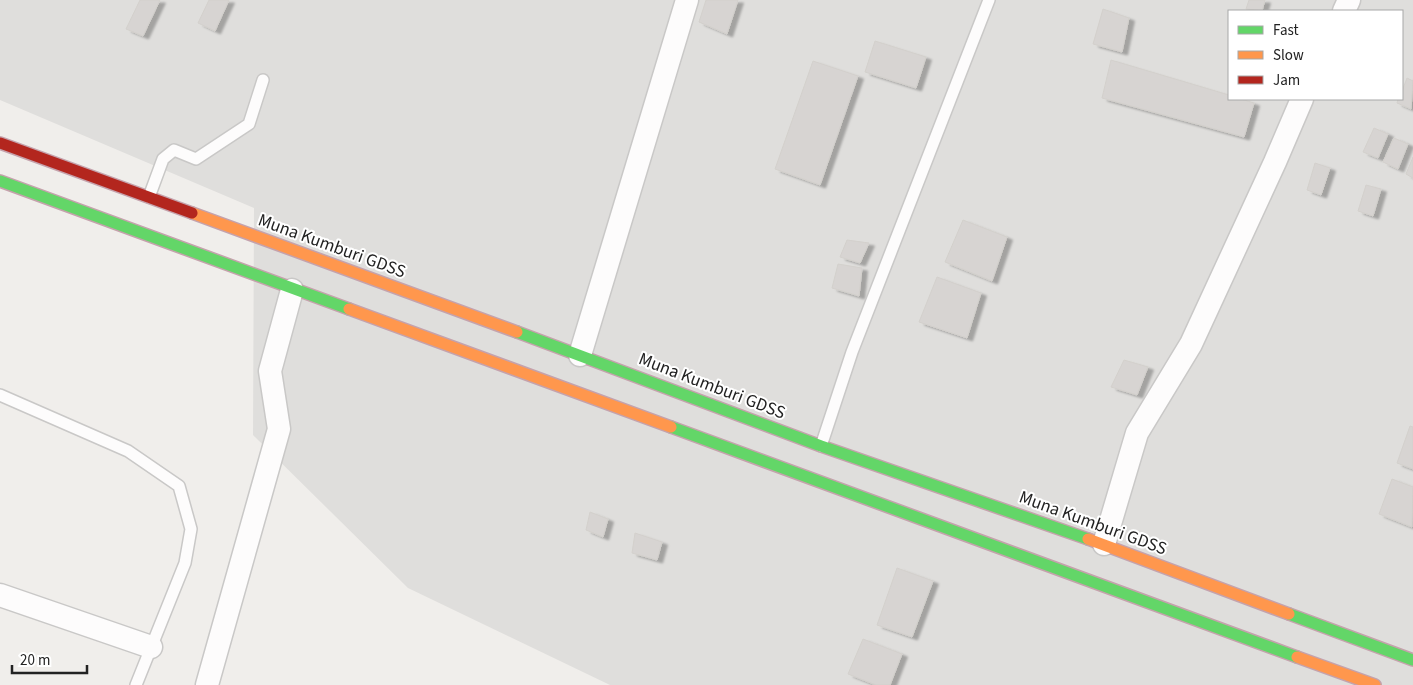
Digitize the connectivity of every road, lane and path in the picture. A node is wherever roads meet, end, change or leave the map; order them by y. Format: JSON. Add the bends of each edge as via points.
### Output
{"nodes":[{"id":1,"x":687,"y":0,"type":"edge"},
{"id":2,"x":989,"y":0,"type":"edge"},
{"id":3,"x":263,"y":80,"type":"dead end"},
{"id":4,"x":1302,"y":100,"type":"edge"},
{"id":5,"x":0,"y":143,"type":"edge"},
{"id":6,"x":0,"y":181,"type":"edge"},
{"id":7,"x":149,"y":197,"type":"junction"},
{"id":8,"x":292,"y":290,"type":"junction"},
{"id":9,"x":580,"y":355,"type":"junction"},
{"id":10,"x":0,"y":395,"type":"edge"},
{"id":11,"x":821,"y":446,"type":"junction"},
{"id":12,"x":1104,"y":544,"type":"junction"},
{"id":13,"x":0,"y":595,"type":"edge"},
{"id":14,"x":151,"y":646,"type":"junction"},
{"id":15,"x":1413,"y":660,"type":"edge"},
{"id":16,"x":136,"y":685,"type":"edge"},
{"id":17,"x":207,"y":685,"type":"edge"},
{"id":18,"x":1375,"y":685,"type":"edge"}],
"edges":[{"from":1,"to":9,"type":"street"},
{"from":2,"to":11,"type":"lane","via":[[859,334]]},
{"from":3,"to":7,"type":"lane","via":[[249,124],[196,159],[174,150],[163,159]]},
{"from":4,"to":12,"type":"street","via":[[1191,344],[1137,433]]},
{"from":5,"to":7,"type":"highway","name":"Muna Kumburi GDSS"},
{"from":6,"to":8,"type":"highway"},
{"from":7,"to":9,"type":"highway","name":"Muna Kumburi GDSS"},
{"from":8,"to":17,"type":"street","via":[[270,371],[280,429]]},
{"from":8,"to":18,"type":"highway"},
{"from":9,"to":11,"type":"highway","name":"Muna Kumburi GDSS"},
{"from":10,"to":14,"type":"lane","via":[[128,451],[179,486],[191,529],[185,563]]},
{"from":11,"to":12,"type":"highway","name":"Muna Kumburi GDSS"},
{"from":12,"to":15,"type":"highway","name":"Muna Kumburi GDSS"},
{"from":13,"to":14,"type":"street"},
{"from":14,"to":16,"type":"lane"}]}
